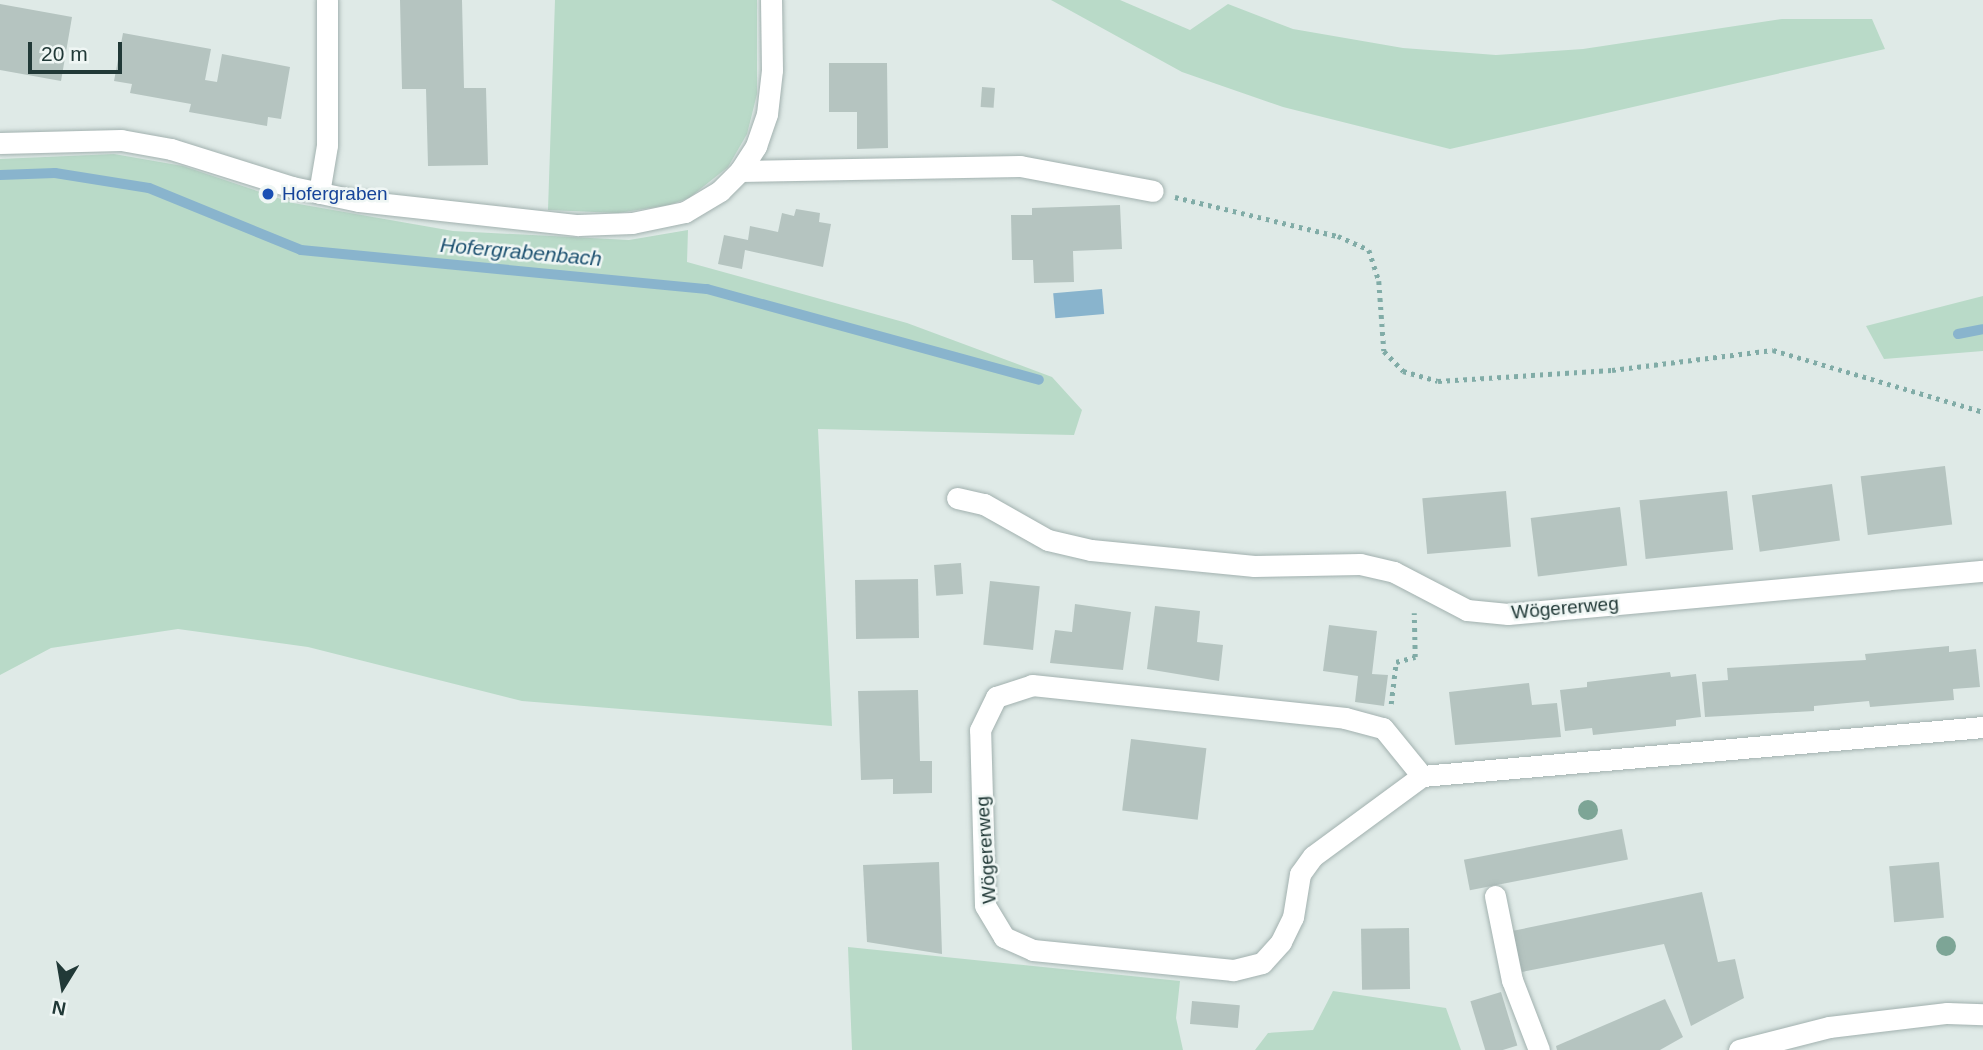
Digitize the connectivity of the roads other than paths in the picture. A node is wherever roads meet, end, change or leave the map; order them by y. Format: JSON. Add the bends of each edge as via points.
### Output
{"nodes":[{"id":1,"x":327,"y":0,"type":"edge"},
{"id":2,"x":771,"y":0,"type":"edge"},
{"id":3,"x":0,"y":143,"type":"edge"},
{"id":4,"x":740,"y":171,"type":"junction"},
{"id":5,"x":1153,"y":191,"type":"road end"},
{"id":6,"x":319,"y":193,"type":"junction"},
{"id":7,"x":957,"y":498,"type":"dead end"},
{"id":8,"x":1983,"y":571,"type":"edge"},
{"id":9,"x":1983,"y":727,"type":"edge"},
{"id":10,"x":1422,"y":776,"type":"junction"},
{"id":11,"x":1495,"y":896,"type":"dead end"},
{"id":12,"x":1983,"y":1014,"type":"edge"},
{"id":13,"x":1539,"y":1050,"type":"edge"},
{"id":14,"x":1739,"y":1050,"type":"edge"}],
"edges":[{"from":1,"to":6,"type":"street","via":[[327,145]]},
{"from":2,"to":4,"type":"street","via":[[767,114],[756,146]]},
{"from":3,"to":6,"type":"street","via":[[93,140],[145,144]]},
{"from":4,"to":5,"type":"street","via":[[1020,166]]},
{"from":4,"to":6,"type":"street","via":[[720,191],[685,212],[619,224],[492,218]]},
{"from":7,"to":8,"type":"street","name":"Wögererweg","via":[[984,503],[1048,540],[1091,550],[1254,566],[1360,564],[1394,572],[1467,610],[1508,614]]},
{"from":9,"to":10,"type":"street"},
{"from":10,"to":10,"type":"street","name":"Wögererweg","via":[[1313,856],[1300,874],[1293,916],[1282,942],[1262,963],[1233,970],[1033,950],[1003,937],[985,905],[981,730],[996,698],[1032,685],[1345,718],[1383,728]]},
{"from":11,"to":13,"type":"street","via":[[1513,980]]},
{"from":12,"to":14,"type":"street","via":[[1947,1013],[1829,1027]]}]}
